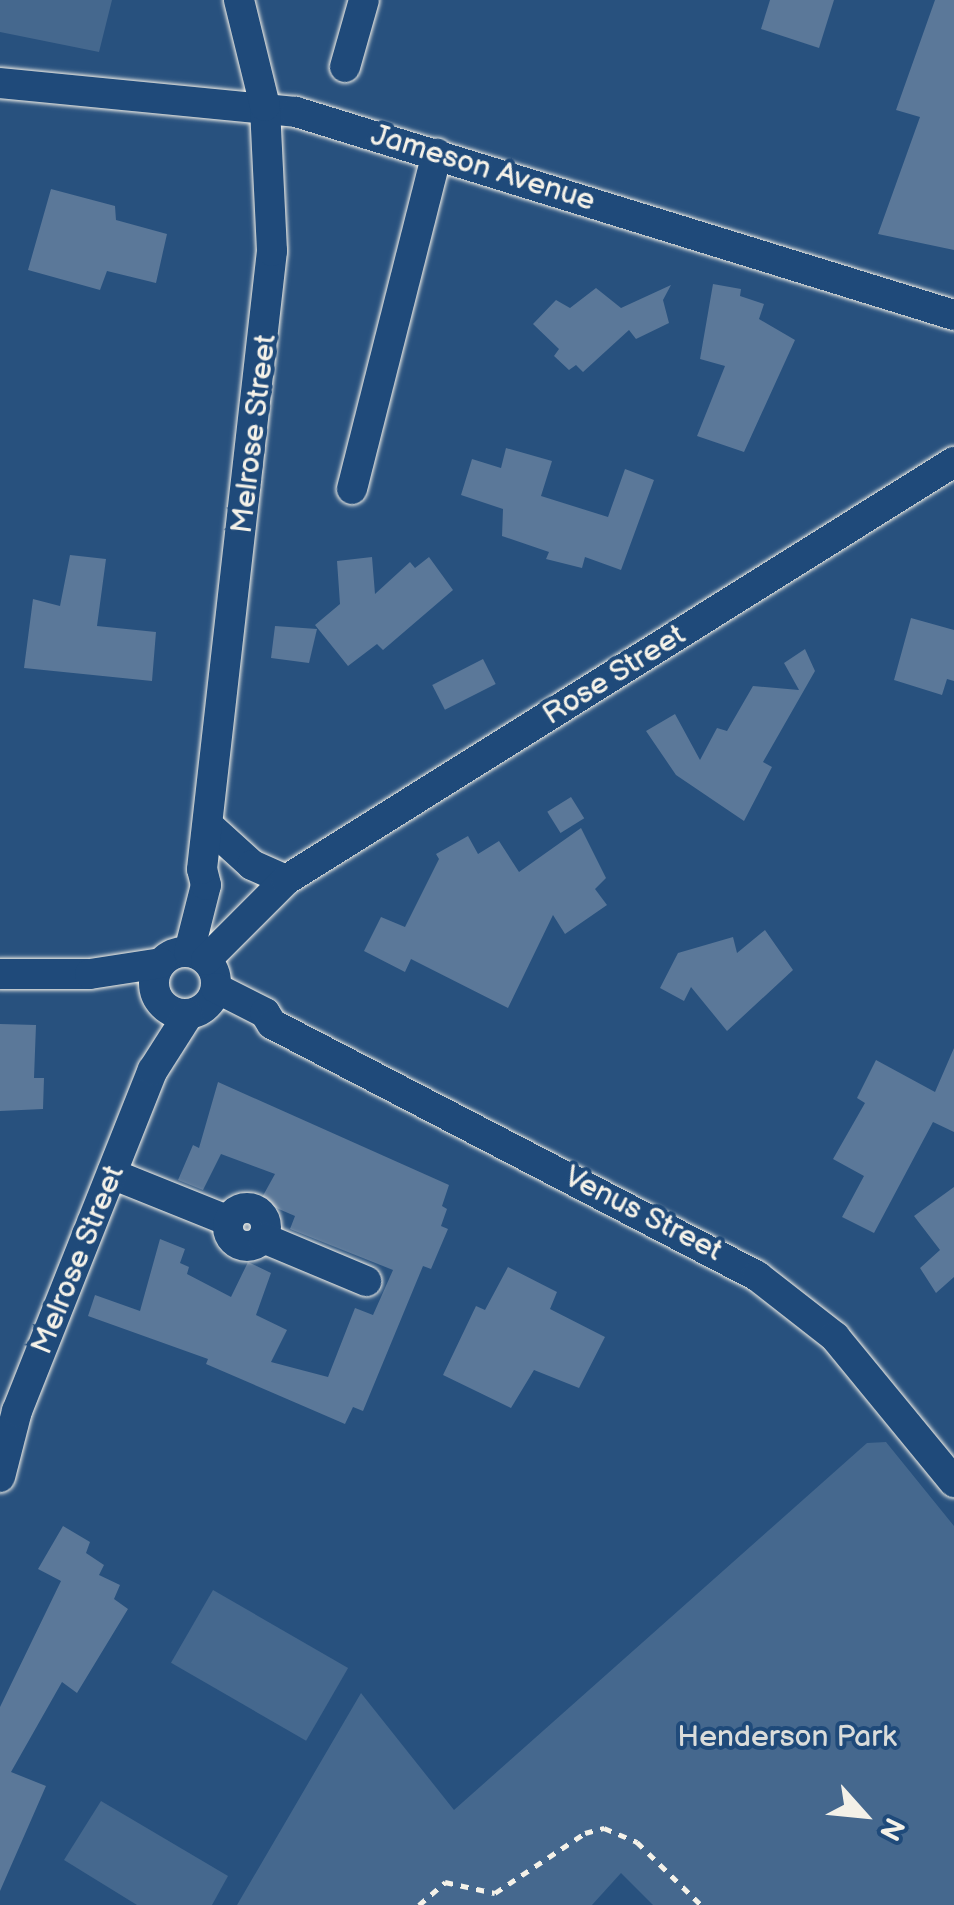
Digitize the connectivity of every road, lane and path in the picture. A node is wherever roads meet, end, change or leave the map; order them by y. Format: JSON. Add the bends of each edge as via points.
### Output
{"nodes":[{"id":1,"x":238,"y":0,"type":"edge"},
{"id":2,"x":364,"y":0,"type":"edge"},
{"id":3,"x":345,"y":67,"type":"dead end"},
{"id":4,"x":0,"y":83,"type":"edge"},
{"id":5,"x":264,"y":106,"type":"junction"},
{"id":6,"x":437,"y":154,"type":"junction"},
{"id":7,"x":954,"y":315,"type":"edge"},
{"id":8,"x":954,"y":462,"type":"edge"},
{"id":9,"x":352,"y":489,"type":"dead end"},
{"id":10,"x":208,"y":825,"type":"junction"},
{"id":11,"x":280,"y":884,"type":"junction"},
{"id":12,"x":0,"y":974,"type":"edge"},
{"id":13,"x":186,"y":980,"type":"junction"},
{"id":14,"x":112,"y":1174,"type":"junction"},
{"id":15,"x":366,"y":1281,"type":"dead end"},
{"id":16,"x":1,"y":1460,"type":"edge"},
{"id":17,"x":954,"y":1482,"type":"edge"},
{"id":18,"x":418,"y":1905,"type":"edge"},
{"id":19,"x":700,"y":1905,"type":"edge"}],
"edges":[{"from":1,"to":5,"type":"street","name":"Melrose Street"},
{"from":2,"to":3,"type":"street"},
{"from":4,"to":5,"type":"street","name":"Jameson Avenue"},
{"from":5,"to":6,"type":"street","name":"Jameson Avenue"},
{"from":5,"to":10,"type":"street","name":"Melrose Street","via":[[274,207],[269,303]]},
{"from":6,"to":7,"type":"street","name":"Jameson Avenue"},
{"from":6,"to":9,"type":"street"},
{"from":8,"to":11,"type":"street","name":"Rose Street"},
{"from":10,"to":11,"type":"street"},
{"from":10,"to":13,"type":"street","name":"Melrose Street","via":[[202,869],[190,886]]},
{"from":11,"to":13,"type":"street","name":"Rose Street","via":[[240,900]]},
{"from":12,"to":13,"type":"street","name":"Venus Street"},
{"from":13,"to":14,"type":"street","name":"Melrose Street"},
{"from":13,"to":17,"type":"street","name":"Venus Street","via":[[260,1027],[272,1024],[726,1257],[796,1302],[835,1337]]},
{"from":14,"to":15,"type":"street","via":[[229,1220],[235,1242],[250,1246],[263,1238]]},
{"from":14,"to":16,"type":"street","name":"Melrose Street"},
{"from":18,"to":19,"type":"path","via":[[444,1882],[495,1893],[586,1832],[604,1828],[637,1842]]}]}
